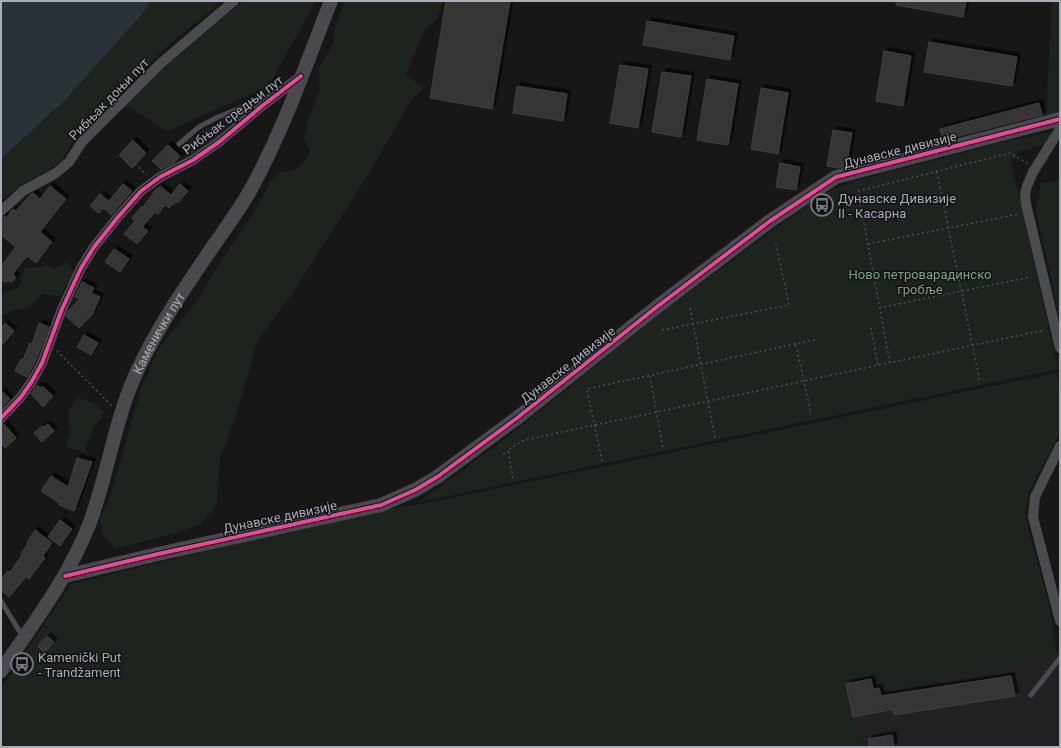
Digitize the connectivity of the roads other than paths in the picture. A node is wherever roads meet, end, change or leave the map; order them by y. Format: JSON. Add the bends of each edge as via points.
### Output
{"nodes":[{"id":1,"x":234,"y":1,"type":"edge"},
{"id":2,"x":331,"y":1,"type":"edge"},
{"id":3,"x":301,"y":76,"type":"junction"},
{"id":4,"x":280,"y":91,"type":"junction"},
{"id":5,"x":1060,"y":119,"type":"edge"},
{"id":6,"x":1060,"y":129,"type":"edge"},
{"id":7,"x":179,"y":144,"type":"dead end"},
{"id":8,"x":1,"y":211,"type":"edge"},
{"id":9,"x":1060,"y":348,"type":"edge"},
{"id":10,"x":1,"y":418,"type":"edge"},
{"id":11,"x":1060,"y":446,"type":"edge"},
{"id":12,"x":65,"y":576,"type":"junction"},
{"id":13,"x":1,"y":601,"type":"edge"},
{"id":14,"x":1060,"y":621,"type":"edge"},
{"id":15,"x":24,"y":638,"type":"junction"},
{"id":16,"x":1060,"y":658,"type":"edge"},
{"id":17,"x":1,"y":670,"type":"edge"},
{"id":18,"x":1031,"y":695,"type":"dead end"}],
"edges":[{"from":1,"to":8,"type":"street","name":"Рибњак доњи пут","via":[[160,64],[82,142],[69,162],[56,173],[23,191]]},
{"from":2,"to":3,"type":"street","name":"Каменички пут"},
{"from":3,"to":4,"type":"street","name":"Рибњак средњи пут"},
{"from":3,"to":12,"type":"street","name":"Каменички пут","via":[[270,154],[250,191],[154,336],[126,403],[88,526]]},
{"from":4,"to":7,"type":"lane","via":[[218,117],[199,127]]},
{"from":4,"to":10,"type":"street","name":"Рибњак средњи пут","via":[[194,160],[160,177],[141,191],[109,227],[81,268],[42,363],[32,381],[21,398]]},
{"from":5,"to":12,"type":"street","name":"Дунавске дивизије","via":[[836,177],[770,221],[490,438],[437,477],[414,490],[381,505]]},
{"from":6,"to":9,"type":"street","via":[[1036,168],[1025,194]]},
{"from":11,"to":14,"type":"street","via":[[1035,497],[1033,517]]},
{"from":12,"to":15,"type":"street","name":"Каменички пут"},
{"from":13,"to":15,"type":"lane"},
{"from":15,"to":17,"type":"street","name":"Каменички пут"},
{"from":16,"to":18,"type":"lane"}]}
